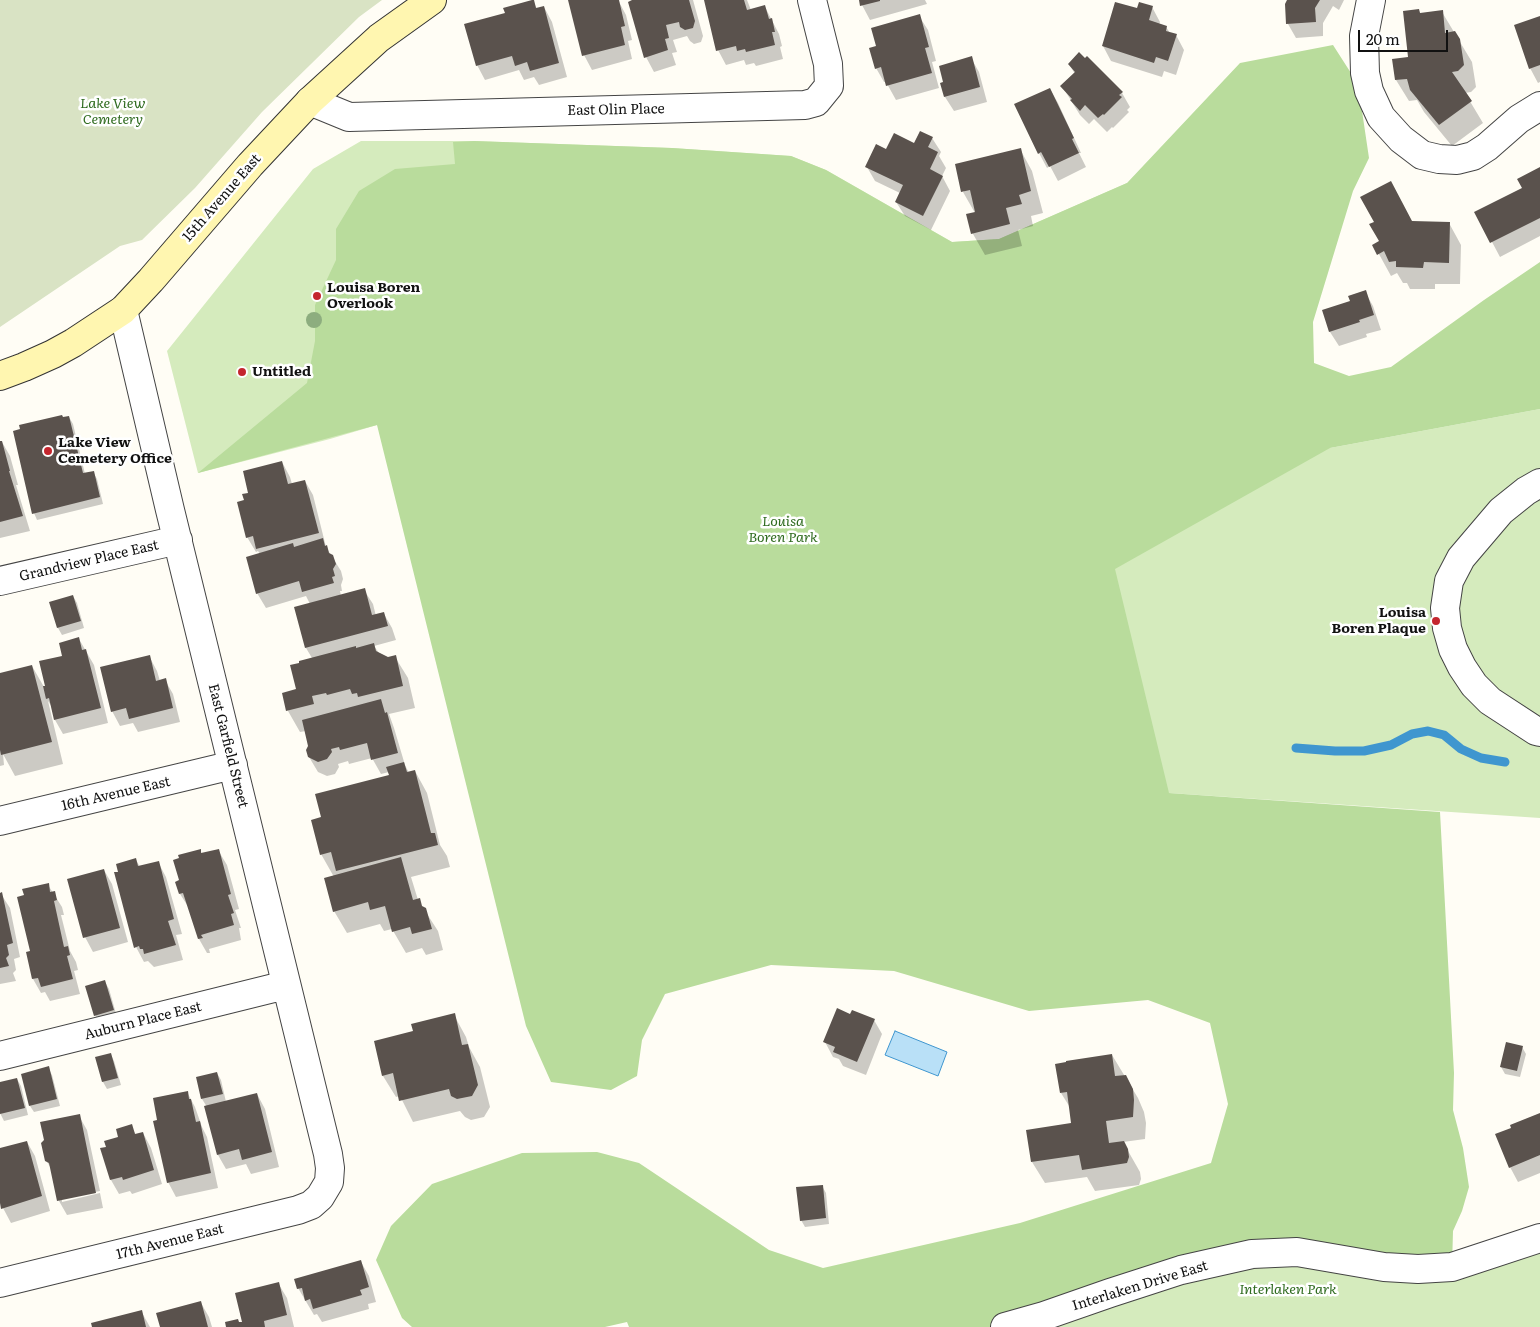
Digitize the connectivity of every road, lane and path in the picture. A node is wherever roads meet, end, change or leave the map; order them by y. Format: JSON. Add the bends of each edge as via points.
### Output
{"nodes":[{"id":1,"x":432,"y":0,"type":"edge"},
{"id":2,"x":812,"y":0,"type":"edge"},
{"id":3,"x":1371,"y":0,"type":"edge"},
{"id":4,"x":310,"y":101,"type":"junction"},
{"id":5,"x":1540,"y":106,"type":"edge"},
{"id":6,"x":123,"y":310,"type":"junction"},
{"id":7,"x":0,"y":376,"type":"edge"},
{"id":8,"x":1540,"y":483,"type":"edge"},
{"id":9,"x":178,"y":540,"type":"junction"},
{"id":10,"x":0,"y":581,"type":"edge"},
{"id":11,"x":1540,"y":732,"type":"edge"},
{"id":12,"x":233,"y":766,"type":"junction"},
{"id":13,"x":0,"y":822,"type":"edge"},
{"id":14,"x":286,"y":985,"type":"junction"},
{"id":15,"x":0,"y":1056,"type":"edge"},
{"id":16,"x":328,"y":1182,"type":"joint"},
{"id":17,"x":1540,"y":1238,"type":"edge"},
{"id":18,"x":0,"y":1283,"type":"edge"},
{"id":19,"x":1006,"y":1327,"type":"edge"}],
"edges":[{"from":1,"to":4,"type":"street","name":"15th Avenue East","via":[[379,38]]},
{"from":2,"to":4,"type":"street","name":"East Olin Place","via":[[828,64],[829,86],[816,102],[805,105],[349,118]]},
{"from":3,"to":5,"type":"street","via":[[1364,36],[1364,65],[1369,91],[1381,117],[1401,139],[1422,155],[1457,160],[1473,156]]},
{"from":4,"to":6,"type":"street","name":"15th Avenue East","via":[[250,164]]},
{"from":6,"to":7,"type":"street","name":"15th Avenue East","via":[[60,350]]},
{"from":6,"to":9,"type":"street","name":"East Garfield Street"},
{"from":8,"to":11,"type":"street","via":[[1501,511],[1461,558],[1449,582],[1445,608],[1453,648],[1474,685],[1490,701]]},
{"from":9,"to":10,"type":"street","name":"Grandview Place East"},
{"from":9,"to":12,"type":"street","name":"East Garfield Street"},
{"from":12,"to":13,"type":"street","name":"16th Avenue East"},
{"from":12,"to":14,"type":"street","name":"East Garfield Street"},
{"from":14,"to":15,"type":"street","name":"Auburn Place East"},
{"from":14,"to":16,"type":"street","name":"East Garfield Street","via":[[328,1154]]},
{"from":16,"to":18,"type":"street","name":"17th Avenue East","via":[[320,1197],[298,1210]]},
{"from":17,"to":19,"type":"street","name":"Interlaken Drive East","via":[[1452,1268],[1384,1267],[1297,1252],[1252,1254],[1181,1270]]}]}
